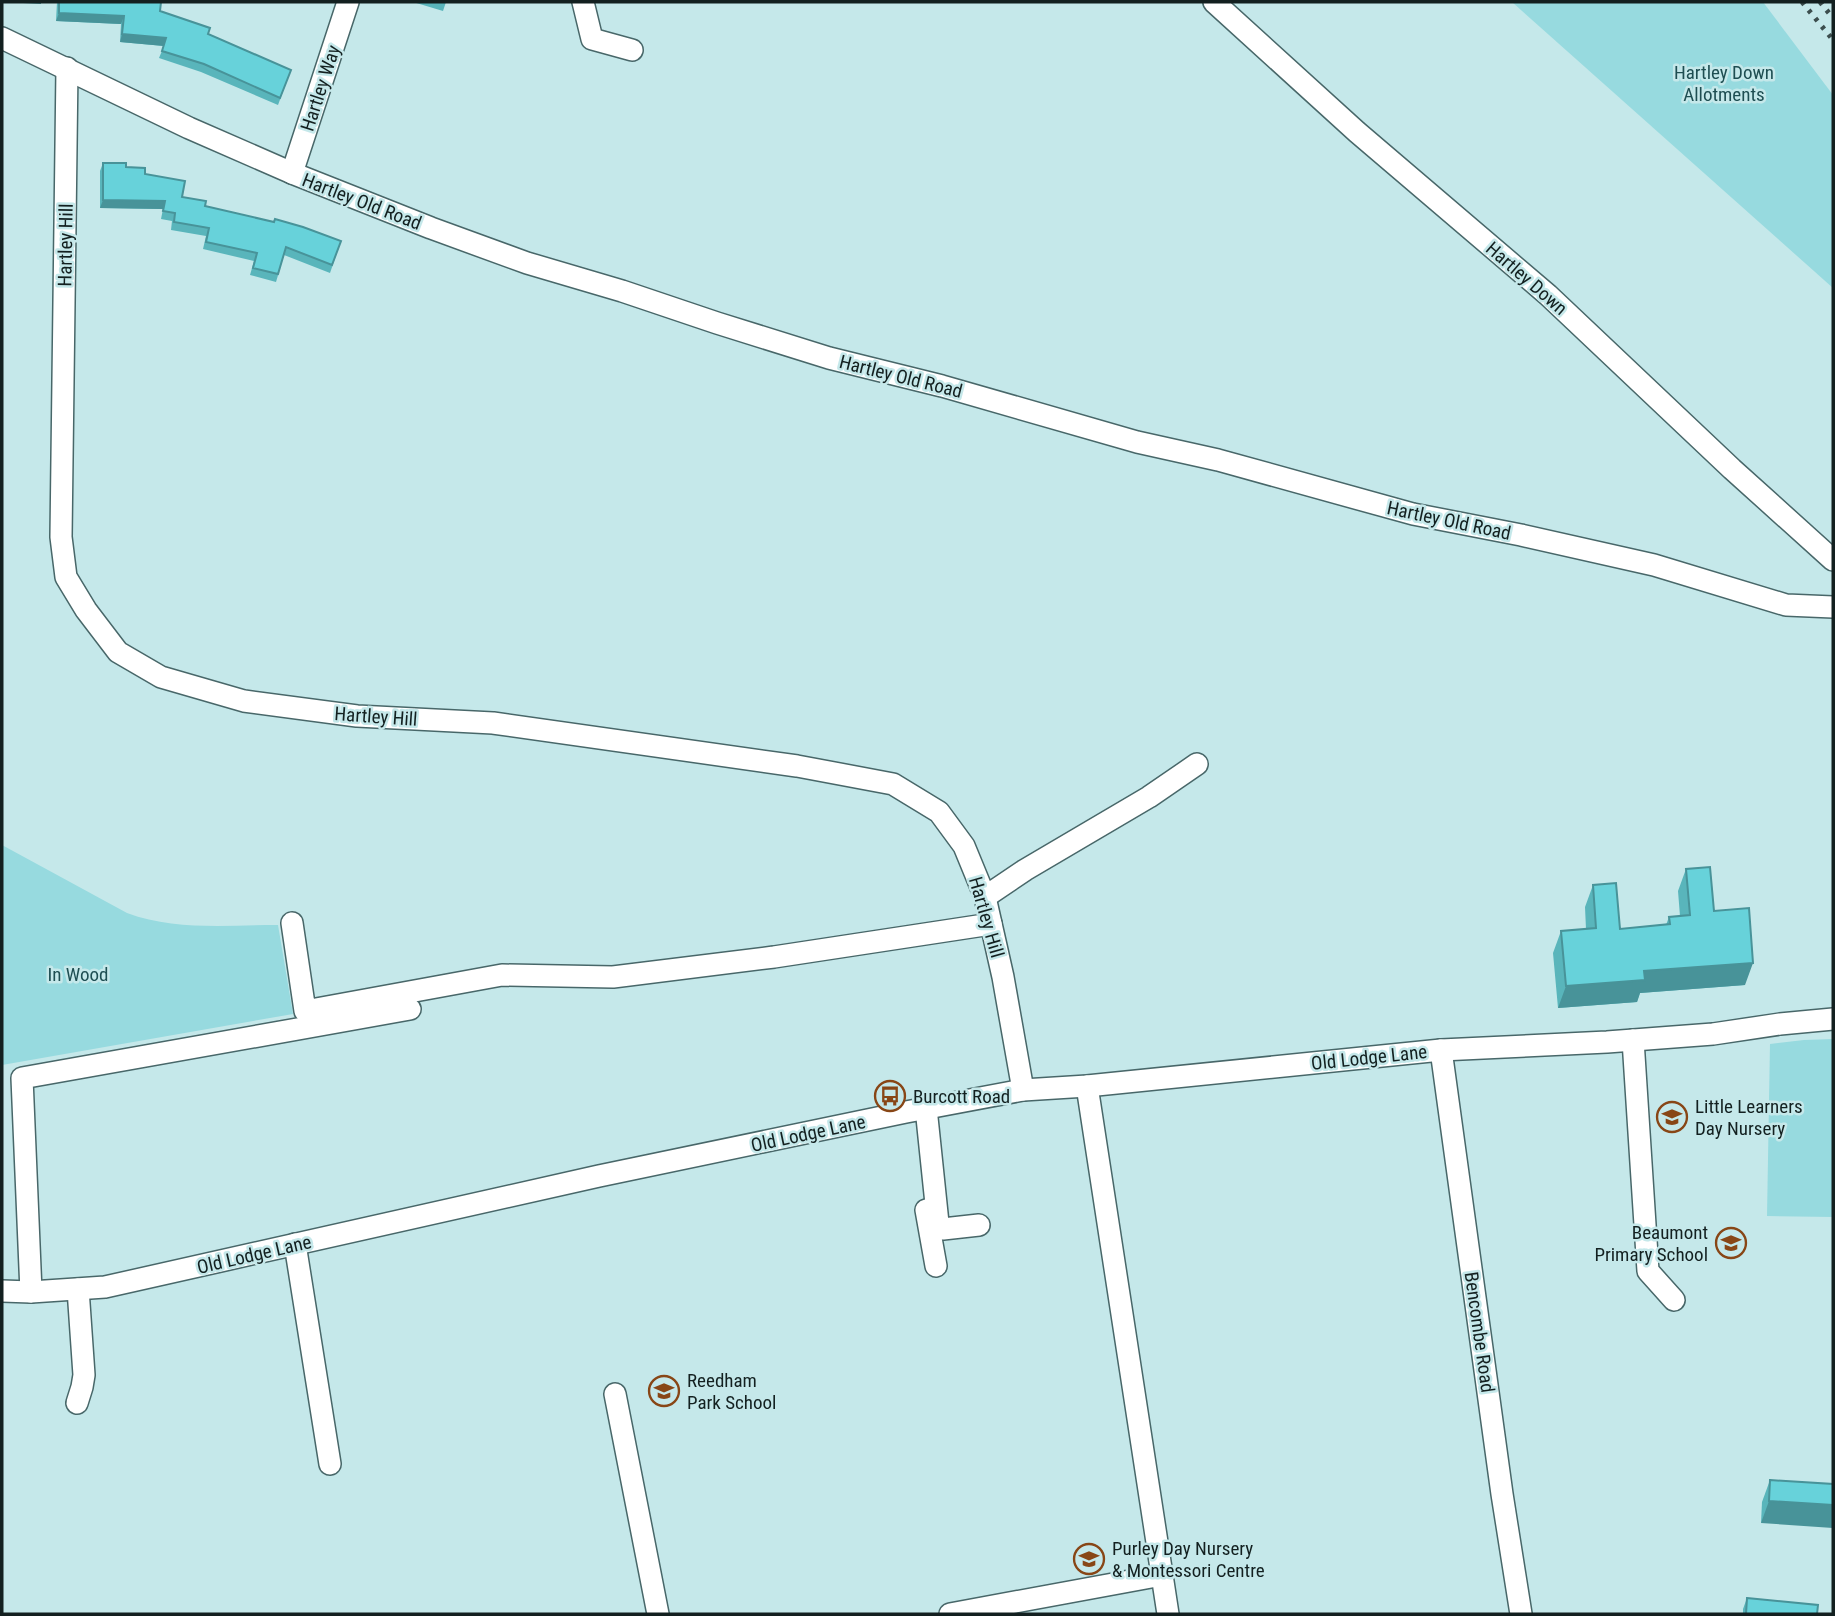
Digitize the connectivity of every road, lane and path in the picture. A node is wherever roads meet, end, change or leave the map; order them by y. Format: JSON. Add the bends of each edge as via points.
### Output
{"nodes":[{"id":1,"x":348,"y":2,"type":"edge"},
{"id":2,"x":583,"y":2,"type":"edge"},
{"id":3,"x":1214,"y":2,"type":"edge"},
{"id":4,"x":2,"y":38,"type":"edge"},
{"id":5,"x":632,"y":50,"type":"dead end"},
{"id":6,"x":67,"y":68,"type":"junction"},
{"id":7,"x":292,"y":173,"type":"junction"},
{"id":8,"x":1833,"y":560,"type":"edge"},
{"id":9,"x":1833,"y":607,"type":"edge"},
{"id":10,"x":1197,"y":764,"type":"dead end"},
{"id":11,"x":985,"y":897,"type":"junction"},
{"id":12,"x":292,"y":923,"type":"dead end"},
{"id":13,"x":991,"y":924,"type":"junction"},
{"id":14,"x":410,"y":1009,"type":"dead end"},
{"id":15,"x":1833,"y":1019,"type":"edge"},
{"id":16,"x":1633,"y":1040,"type":"junction"},
{"id":17,"x":1441,"y":1049,"type":"junction"},
{"id":18,"x":1087,"y":1086,"type":"junction"},
{"id":19,"x":1023,"y":1090,"type":"junction"},
{"id":20,"x":918,"y":1110,"type":"junction"},
{"id":21,"x":979,"y":1225,"type":"dead end"},
{"id":22,"x":295,"y":1244,"type":"junction"},
{"id":23,"x":936,"y":1266,"type":"dead end"},
{"id":24,"x":78,"y":1289,"type":"junction"},
{"id":25,"x":2,"y":1291,"type":"edge"},
{"id":26,"x":31,"y":1292,"type":"junction"},
{"id":27,"x":1674,"y":1300,"type":"dead end"},
{"id":28,"x":615,"y":1394,"type":"dead end"},
{"id":29,"x":77,"y":1403,"type":"dead end"},
{"id":30,"x":330,"y":1464,"type":"dead end"},
{"id":31,"x":1162,"y":1575,"type":"junction"},
{"id":32,"x":658,"y":1614,"type":"edge"},
{"id":33,"x":950,"y":1614,"type":"edge"},
{"id":34,"x":1168,"y":1614,"type":"edge"},
{"id":35,"x":1521,"y":1614,"type":"edge"}],
"edges":[{"from":1,"to":7,"type":"street","name":"Hartley Way"},
{"from":2,"to":5,"type":"street","via":[[592,39]]},
{"from":3,"to":8,"type":"street","name":"Hartley Down","via":[[1548,295]]},
{"from":4,"to":6,"type":"street","name":"Hartley Old Road"},
{"from":6,"to":7,"type":"street","name":"Hartley Old Road"},
{"from":6,"to":11,"type":"street","name":"Hartley Hill","via":[[61,537],[66,577],[118,652],[161,677],[244,701],[356,716],[493,723],[893,783],[939,812],[964,846]]},
{"from":7,"to":9,"type":"street","name":"Hartley Old Road","via":[[527,263],[829,358],[1413,514],[1654,565],[1786,605]]},
{"from":10,"to":11,"type":"street"},
{"from":11,"to":13,"type":"street","name":"Hartley Hill"},
{"from":12,"to":13,"type":"street","via":[[306,1012],[502,975],[613,977]]},
{"from":13,"to":19,"type":"street","name":"Hartley Hill"},
{"from":14,"to":26,"type":"street","via":[[22,1078]]},
{"from":15,"to":16,"type":"street","name":"Old Lodge Lane"},
{"from":16,"to":17,"type":"street","name":"Old Lodge Lane"},
{"from":16,"to":27,"type":"street","via":[[1648,1271]]},
{"from":17,"to":18,"type":"street","name":"Old Lodge Lane"},
{"from":17,"to":35,"type":"street","name":"Bencombe Road"},
{"from":18,"to":19,"type":"street","name":"Old Lodge Lane"},
{"from":18,"to":31,"type":"street"},
{"from":19,"to":20,"type":"street","name":"Old Lodge Lane"},
{"from":20,"to":21,"type":"street","via":[[938,1223],[943,1228]]},
{"from":20,"to":22,"type":"street","name":"Old Lodge Lane"},
{"from":20,"to":23,"type":"street"},
{"from":22,"to":24,"type":"street","name":"Old Lodge Lane","via":[[140,1280]]},
{"from":22,"to":30,"type":"street"},
{"from":24,"to":26,"type":"street","name":"Old Lodge Lane"},
{"from":24,"to":29,"type":"street","via":[[84,1375]]},
{"from":25,"to":26,"type":"street","name":"Old Lodge Lane"},
{"from":28,"to":32,"type":"street"},
{"from":31,"to":33,"type":"street"},
{"from":31,"to":34,"type":"street"}]}
